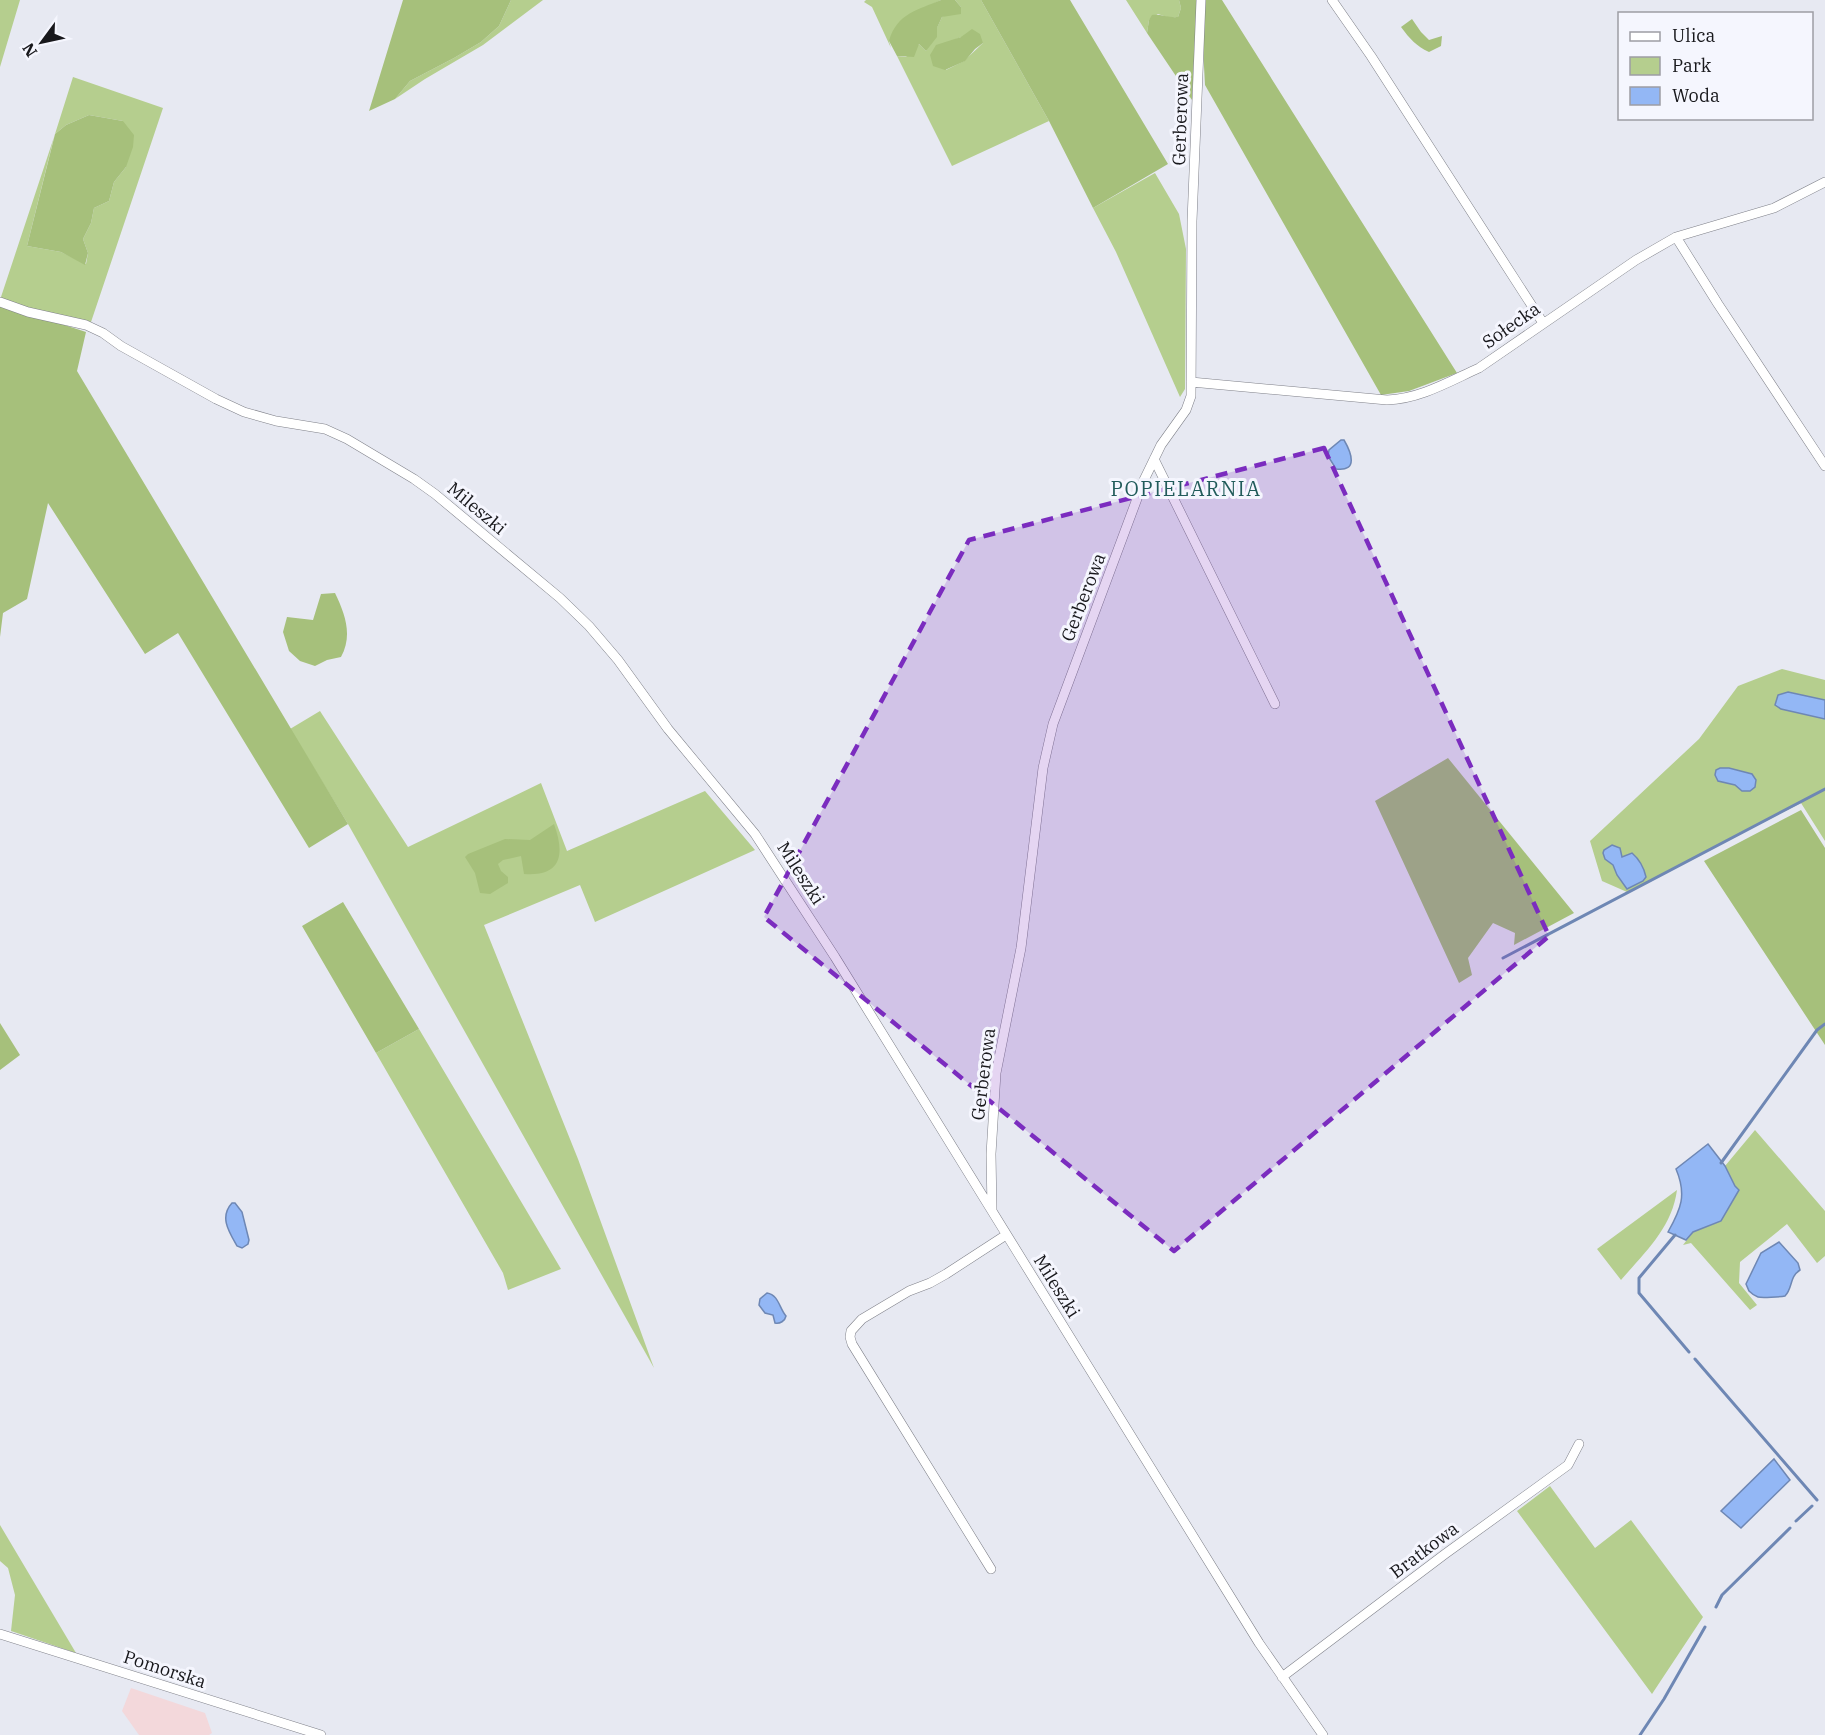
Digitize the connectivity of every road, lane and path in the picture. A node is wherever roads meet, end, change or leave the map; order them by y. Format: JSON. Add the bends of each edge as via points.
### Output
{"nodes":[{"id":1,"x":1201,"y":0,"type":"edge"},
{"id":2,"x":1332,"y":0,"type":"edge"},
{"id":3,"x":1825,"y":182,"type":"edge"},
{"id":4,"x":1676,"y":237,"type":"junction"},
{"id":5,"x":0,"y":302,"type":"edge"},
{"id":6,"x":1543,"y":323,"type":"junction"},
{"id":7,"x":1191,"y":382,"type":"junction"},
{"id":8,"x":1155,"y":459,"type":"junction"},
{"id":9,"x":1825,"y":466,"type":"edge"},
{"id":10,"x":1275,"y":704,"type":"dead end"},
{"id":11,"x":992,"y":1213,"type":"junction"},
{"id":12,"x":1006,"y":1235,"type":"junction"},
{"id":13,"x":1580,"y":1444,"type":"dead end"},
{"id":14,"x":991,"y":1569,"type":"dead end"},
{"id":15,"x":0,"y":1634,"type":"edge"},
{"id":16,"x":1282,"y":1677,"type":"junction"},
{"id":17,"x":321,"y":1735,"type":"edge"},
{"id":18,"x":1323,"y":1735,"type":"edge"}],
"edges":[{"from":1,"to":7,"type":"street","name":"Gerberowa","via":[[1192,221]]},
{"from":2,"to":6,"type":"street"},
{"from":3,"to":4,"type":"street","name":"Sołecka","via":[[1774,208]]},
{"from":4,"to":6,"type":"street","name":"Sołecka"},
{"from":4,"to":9,"type":"street"},
{"from":5,"to":11,"type":"street","name":"Mileszki","via":[[86,325],[244,412],[325,429],[347,439],[435,494],[560,598],[618,660],[668,729],[755,834]]},
{"from":6,"to":7,"type":"street","name":"Sołecka","via":[[1479,368],[1400,400]]},
{"from":7,"to":8,"type":"street","name":"Gerberowa","via":[[1186,410]]},
{"from":8,"to":10,"type":"street"},
{"from":8,"to":11,"type":"street","name":"Gerberowa","via":[[1050,735],[1021,948],[996,1073]]},
{"from":11,"to":12,"type":"street","name":"Mileszki"},
{"from":12,"to":14,"type":"street","via":[[946,1274],[862,1319],[850,1337]]},
{"from":12,"to":16,"type":"street","name":"Mileszki"},
{"from":13,"to":16,"type":"street","name":"Bratkowa","via":[[1568,1465]]},
{"from":15,"to":17,"type":"street","name":"Pomorska"},
{"from":16,"to":18,"type":"street","name":"Mileszki"}]}
